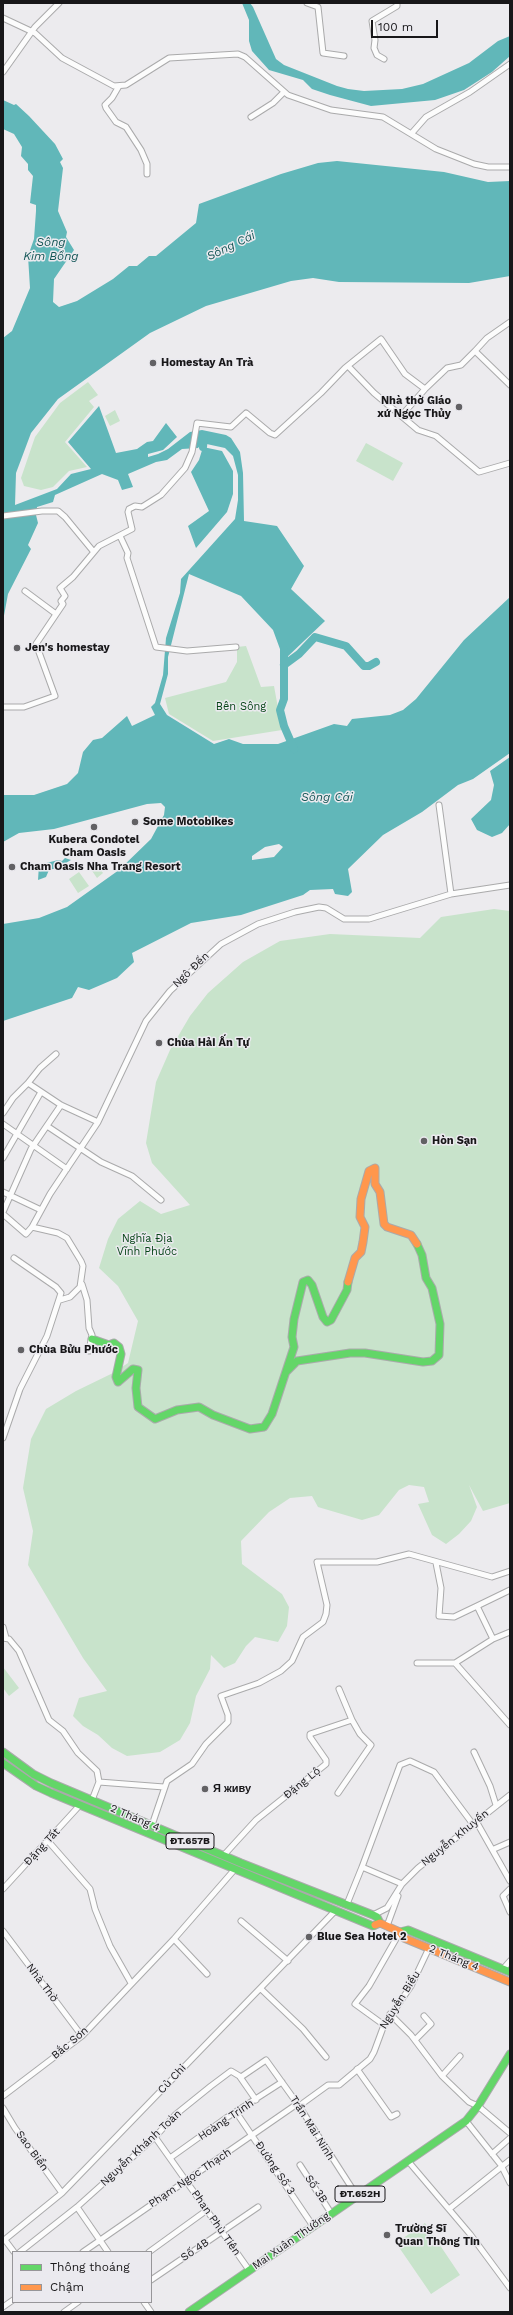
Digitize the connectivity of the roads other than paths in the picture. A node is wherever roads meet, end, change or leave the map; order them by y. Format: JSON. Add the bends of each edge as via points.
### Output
{"nodes":[{"id":1,"x":59,"y":3,"type":"edge"},
{"id":2,"x":307,"y":3,"type":"edge"},
{"id":3,"x":397,"y":3,"type":"edge"},
{"id":4,"x":3,"y":18,"type":"edge"},
{"id":5,"x":32,"y":31,"type":"junction"},
{"id":6,"x":344,"y":56,"type":"dead end"},
{"id":7,"x":384,"y":59,"type":"dead end"},
{"id":8,"x":510,"y":64,"type":"edge"},
{"id":9,"x":3,"y":72,"type":"edge"},
{"id":10,"x":119,"y":86,"type":"junction"},
{"id":11,"x":284,"y":92,"type":"junction"},
{"id":12,"x":251,"y":117,"type":"dead end"},
{"id":13,"x":412,"y":134,"type":"junction"},
{"id":14,"x":510,"y":167,"type":"edge"},
{"id":15,"x":147,"y":174,"type":"dead end"},
{"id":16,"x":510,"y":322,"type":"edge"},
{"id":17,"x":475,"y":350,"type":"junction"},
{"id":18,"x":348,"y":366,"type":"junction"},
{"id":19,"x":510,"y":385,"type":"edge"},
{"id":20,"x":425,"y":389,"type":"junction"},
{"id":21,"x":402,"y":415,"type":"junction"},
{"id":22,"x":510,"y":463,"type":"edge"},
{"id":23,"x":3,"y":516,"type":"edge"},
{"id":24,"x":120,"y":536,"type":"junction"},
{"id":25,"x":93,"y":552,"type":"junction"},
{"id":26,"x":25,"y":591,"type":"dead end"},
{"id":27,"x":56,"y":614,"type":"junction"},
{"id":28,"x":236,"y":646,"type":"dead end"},
{"id":29,"x":3,"y":707,"type":"edge"},
{"id":30,"x":439,"y":805,"type":"dead end"},
{"id":31,"x":510,"y":886,"type":"edge"},
{"id":32,"x":451,"y":894,"type":"junction"},
{"id":33,"x":56,"y":1054,"type":"dead end"},
{"id":34,"x":28,"y":1082,"type":"junction"},
{"id":35,"x":41,"y":1092,"type":"junction"},
{"id":36,"x":61,"y":1105,"type":"junction"},
{"id":37,"x":3,"y":1113,"type":"edge"},
{"id":38,"x":98,"y":1122,"type":"junction"},
{"id":39,"x":3,"y":1124,"type":"edge"},
{"id":40,"x":47,"y":1126,"type":"junction"},
{"id":41,"x":16,"y":1133,"type":"junction"},
{"id":42,"x":34,"y":1146,"type":"junction"},
{"id":43,"x":82,"y":1149,"type":"junction"},
{"id":44,"x":3,"y":1158,"type":"edge"},
{"id":45,"x":67,"y":1169,"type":"junction"},
{"id":46,"x":3,"y":1192,"type":"edge"},
{"id":47,"x":10,"y":1196,"type":"junction"},
{"id":48,"x":161,"y":1200,"type":"dead end"},
{"id":49,"x":41,"y":1210,"type":"junction"},
{"id":50,"x":3,"y":1213,"type":"edge"},
{"id":51,"x":32,"y":1227,"type":"junction"},
{"id":52,"x":14,"y":1258,"type":"dead end"},
{"id":53,"x":82,"y":1284,"type":"junction"},
{"id":54,"x":60,"y":1300,"type":"junction"},
{"id":55,"x":92,"y":1339,"type":"junction"},
{"id":56,"x":89,"y":1351,"type":"dead end"},
{"id":57,"x":286,"y":1372,"type":"junction"},
{"id":58,"x":3,"y":1438,"type":"edge"},
{"id":59,"x":436,"y":1562,"type":"junction"},
{"id":60,"x":510,"y":1571,"type":"edge"},
{"id":61,"x":510,"y":1590,"type":"edge"},
{"id":62,"x":477,"y":1606,"type":"junction"},
{"id":63,"x":3,"y":1627,"type":"edge"},
{"id":64,"x":510,"y":1632,"type":"edge"},
{"id":65,"x":5,"y":1638,"type":"edge"},
{"id":66,"x":493,"y":1639,"type":"junction"},
{"id":67,"x":416,"y":1663,"type":"dead end"},
{"id":68,"x":455,"y":1663,"type":"junction"},
{"id":69,"x":339,"y":1689,"type":"dead end"},
{"id":70,"x":352,"y":1720,"type":"junction"},
{"id":71,"x":510,"y":1725,"type":"edge"},
{"id":72,"x":3,"y":1752,"type":"edge"},
{"id":73,"x":474,"y":1752,"type":"dead end"},
{"id":74,"x":3,"y":1763,"type":"edge"},
{"id":75,"x":99,"y":1782,"type":"junction"},
{"id":76,"x":164,"y":1787,"type":"junction"},
{"id":77,"x":338,"y":1793,"type":"dead end"},
{"id":78,"x":510,"y":1795,"type":"edge"},
{"id":79,"x":84,"y":1797,"type":"junction"},
{"id":80,"x":92,"y":1800,"type":"junction"},
{"id":81,"x":80,"y":1805,"type":"junction"},
{"id":82,"x":496,"y":1805,"type":"junction"},
{"id":83,"x":474,"y":1822,"type":"junction"},
{"id":84,"x":152,"y":1825,"type":"junction"},
{"id":85,"x":48,"y":1841,"type":"junction"},
{"id":86,"x":510,"y":1842,"type":"edge"},
{"id":87,"x":494,"y":1849,"type":"junction"},
{"id":88,"x":224,"y":1855,"type":"junction"},
{"id":89,"x":241,"y":1863,"type":"junction"},
{"id":90,"x":362,"y":1866,"type":"junction"},
{"id":91,"x":235,"y":1869,"type":"junction"},
{"id":92,"x":510,"y":1881,"type":"edge"},
{"id":93,"x":402,"y":1884,"type":"junction"},
{"id":94,"x":3,"y":1889,"type":"edge"},
{"id":95,"x":510,"y":1889,"type":"edge"},
{"id":96,"x":347,"y":1904,"type":"junction"},
{"id":97,"x":336,"y":1910,"type":"junction"},
{"id":98,"x":510,"y":1912,"type":"edge"},
{"id":99,"x":373,"y":1915,"type":"junction"},
{"id":100,"x":241,"y":1921,"type":"dead end"},
{"id":101,"x":383,"y":1925,"type":"junction"},
{"id":102,"x":3,"y":1931,"type":"edge"},
{"id":103,"x":400,"y":1932,"type":"junction"},
{"id":104,"x":174,"y":1939,"type":"junction"},
{"id":105,"x":429,"y":1948,"type":"junction"},
{"id":106,"x":288,"y":1961,"type":"junction"},
{"id":107,"x":510,"y":1961,"type":"edge"},
{"id":108,"x":503,"y":1969,"type":"junction"},
{"id":109,"x":510,"y":1972,"type":"edge"},
{"id":110,"x":207,"y":1974,"type":"dead end"},
{"id":111,"x":510,"y":1982,"type":"edge"},
{"id":112,"x":131,"y":1983,"type":"junction"},
{"id":113,"x":262,"y":1989,"type":"junction"},
{"id":114,"x":390,"y":2014,"type":"junction"},
{"id":115,"x":424,"y":2016,"type":"dead end"},
{"id":116,"x":384,"y":2025,"type":"junction"},
{"id":117,"x":82,"y":2036,"type":"junction"},
{"id":118,"x":415,"y":2040,"type":"junction"},
{"id":119,"x":510,"y":2054,"type":"edge"},
{"id":120,"x":460,"y":2056,"type":"dead end"},
{"id":121,"x":326,"y":2057,"type":"dead end"},
{"id":122,"x":266,"y":2060,"type":"joint"},
{"id":123,"x":357,"y":2069,"type":"junction"},
{"id":124,"x":240,"y":2076,"type":"junction"},
{"id":125,"x":442,"y":2076,"type":"junction"},
{"id":126,"x":282,"y":2082,"type":"junction"},
{"id":127,"x":3,"y":2096,"type":"edge"},
{"id":128,"x":256,"y":2100,"type":"junction"},
{"id":129,"x":298,"y":2105,"type":"junction"},
{"id":130,"x":478,"y":2106,"type":"junction"},
{"id":131,"x":3,"y":2108,"type":"edge"},
{"id":132,"x":236,"y":2112,"type":"junction"},
{"id":133,"x":396,"y":2114,"type":"dead end"},
{"id":134,"x":466,"y":2120,"type":"junction"},
{"id":135,"x":510,"y":2132,"type":"edge"},
{"id":136,"x":253,"y":2136,"type":"junction"},
{"id":137,"x":155,"y":2137,"type":"junction"},
{"id":138,"x":510,"y":2138,"type":"edge"},
{"id":139,"x":492,"y":2154,"type":"junction"},
{"id":140,"x":170,"y":2158,"type":"junction"},
{"id":141,"x":510,"y":2160,"type":"edge"},
{"id":142,"x":408,"y":2161,"type":"junction"},
{"id":143,"x":300,"y":2165,"type":"dead end"},
{"id":144,"x":501,"y":2165,"type":"junction"},
{"id":145,"x":187,"y":2180,"type":"junction"},
{"id":146,"x":510,"y":2183,"type":"edge"},
{"id":147,"x":62,"y":2193,"type":"junction"},
{"id":148,"x":356,"y":2196,"type":"junction"},
{"id":149,"x":77,"y":2207,"type":"junction"},
{"id":150,"x":258,"y":2207,"type":"dead end"},
{"id":151,"x":449,"y":2209,"type":"junction"},
{"id":152,"x":206,"y":2210,"type":"junction"},
{"id":153,"x":332,"y":2213,"type":"junction"},
{"id":154,"x":313,"y":2226,"type":"junction"},
{"id":155,"x":222,"y":2232,"type":"junction"},
{"id":156,"x":100,"y":2240,"type":"junction"},
{"id":157,"x":4,"y":2241,"type":"edge"},
{"id":158,"x":13,"y":2251,"type":"edge"},
{"id":159,"x":21,"y":2251,"type":"edge"},
{"id":160,"x":84,"y":2251,"type":"edge"},
{"id":161,"x":107,"y":2251,"type":"edge"},
{"id":162,"x":150,"y":2251,"type":"edge"},
{"id":163,"x":249,"y":2270,"type":"junction"},
{"id":164,"x":152,"y":2279,"type":"edge"},
{"id":165,"x":510,"y":2288,"type":"edge"},
{"id":166,"x":12,"y":2301,"type":"edge"},
{"id":167,"x":77,"y":2303,"type":"edge"},
{"id":168,"x":145,"y":2303,"type":"edge"},
{"id":169,"x":3,"y":2307,"type":"edge"},
{"id":170,"x":64,"y":2312,"type":"edge"},
{"id":171,"x":151,"y":2312,"type":"edge"},
{"id":172,"x":189,"y":2312,"type":"edge"}],
"edges":[{"from":1,"to":5,"type":"street"},
{"from":2,"to":6,"type":"street","via":[[318,7],[323,53]]},
{"from":3,"to":7,"type":"street","via":[[397,6],[372,21],[374,48],[377,55]]},
{"from":4,"to":5,"type":"street"},
{"from":5,"to":9,"type":"street"},
{"from":5,"to":10,"type":"street","via":[[68,62],[103,81]]},
{"from":8,"to":13,"type":"street","via":[[464,96],[426,118]]},
{"from":10,"to":11,"type":"street","via":[[126,86],[169,58],[238,54],[245,57]]},
{"from":10,"to":15,"type":"street","via":[[105,105],[116,122],[126,127],[137,144],[147,164]]},
{"from":11,"to":12,"type":"street"},
{"from":11,"to":13,"type":"street","via":[[326,109],[383,117]]},
{"from":13,"to":14,"type":"street","via":[[436,149],[474,164]]},
{"from":16,"to":17,"type":"street"},
{"from":17,"to":19,"type":"street"},
{"from":17,"to":20,"type":"street","via":[[461,365],[447,368]]},
{"from":18,"to":20,"type":"street","via":[[381,339],[405,374]]},
{"from":18,"to":21,"type":"street","via":[[374,393]]},
{"from":18,"to":24,"type":"street","via":[[275,435],[246,413],[230,427],[197,423],[192,452],[185,468],[164,492],[142,508],[135,506],[128,510],[132,529]]},
{"from":20,"to":21,"type":"street"},
{"from":21,"to":22,"type":"street","via":[[418,430],[436,436],[479,472]]},
{"from":23,"to":25,"type":"street","via":[[58,511]]},
{"from":24,"to":25,"type":"street"},
{"from":24,"to":28,"type":"street","via":[[128,553],[127,558],[156,646],[192,651]]},
{"from":25,"to":27,"type":"street","via":[[73,577],[60,588],[65,596]]},
{"from":26,"to":27,"type":"street"},
{"from":27,"to":29,"type":"street","via":[[36,644],[55,696],[24,707]]},
{"from":30,"to":32,"type":"street"},
{"from":31,"to":32,"type":"street","name":"Ngô Đến"},
{"from":32,"to":38,"type":"street","name":"Ngô Đến","via":[[369,919],[344,919],[326,908],[319,907],[295,912],[258,924],[221,944],[170,991],[146,1021]]},
{"from":33,"to":34,"type":"street"},
{"from":34,"to":35,"type":"street"},
{"from":34,"to":37,"type":"street"},
{"from":35,"to":36,"type":"street"},
{"from":35,"to":41,"type":"street"},
{"from":36,"to":38,"type":"street"},
{"from":36,"to":40,"type":"street"},
{"from":38,"to":43,"type":"street","name":"Ngô Đến"},
{"from":39,"to":41,"type":"street"},
{"from":40,"to":42,"type":"street"},
{"from":40,"to":43,"type":"street"},
{"from":41,"to":42,"type":"street"},
{"from":41,"to":44,"type":"street"},
{"from":42,"to":45,"type":"street"},
{"from":42,"to":47,"type":"street"},
{"from":43,"to":45,"type":"street","name":"Ngô Đến"},
{"from":43,"to":48,"type":"street","via":[[132,1176]]},
{"from":45,"to":49,"type":"street","name":"Ngô Đến"},
{"from":46,"to":47,"type":"street"},
{"from":47,"to":49,"type":"street"},
{"from":47,"to":50,"type":"street"},
{"from":49,"to":51,"type":"street","name":"Ngô Đến"},
{"from":50,"to":51,"type":"street","via":[[26,1234]]},
{"from":51,"to":53,"type":"street","via":[[58,1233],[69,1240],[82,1266]]},
{"from":52,"to":54,"type":"street","via":[[58,1289],[61,1293]]},
{"from":53,"to":54,"type":"street","via":[[70,1297]]},
{"from":53,"to":55,"type":"street"},
{"from":54,"to":58,"type":"street","via":[[43,1346],[20,1389]]},
{"from":55,"to":56,"type":"street"},
{"from":55,"to":57,"type":"main road","via":[[105,1344],[114,1343],[121,1351],[117,1381],[122,1381],[133,1369],[138,1370],[138,1406],[155,1419],[177,1410],[199,1406],[209,1413],[250,1429],[261,1428],[266,1425],[272,1414]]},
{"from":57,"to":57,"type":"main road","via":[[294,1347],[294,1319],[303,1282],[308,1280],[312,1285],[327,1322],[331,1320],[347,1290],[349,1274],[355,1258],[361,1252],[363,1242],[365,1226],[360,1217],[361,1199],[369,1171],[375,1168],[375,1184],[380,1192],[384,1224],[411,1235],[422,1255],[440,1324],[439,1355],[432,1361],[423,1362],[350,1353],[297,1361]]},
{"from":59,"to":60,"type":"street","via":[[492,1577]]},
{"from":59,"to":62,"type":"street","via":[[441,1588],[439,1616],[454,1617]]},
{"from":59,"to":76,"type":"street","via":[[409,1554],[376,1562],[317,1562],[327,1605],[322,1622],[303,1637],[286,1668],[260,1683],[221,1696],[228,1715],[227,1724],[206,1744],[192,1764],[171,1777]]},
{"from":61,"to":62,"type":"street"},
{"from":62,"to":66,"type":"street"},
{"from":63,"to":65,"type":"street"},
{"from":64,"to":66,"type":"street"},
{"from":65,"to":75,"type":"street","via":[[16,1646],[22,1656],[49,1720],[63,1731],[78,1752],[98,1771]]},
{"from":66,"to":68,"type":"street"},
{"from":67,"to":68,"type":"street"},
{"from":68,"to":71,"type":"street"},
{"from":69,"to":70,"type":"street"},
{"from":70,"to":77,"type":"street","via":[[360,1734],[372,1744]]},
{"from":70,"to":88,"type":"street","name":"Đặng Lộ","via":[[310,1734],[326,1764],[256,1820]]},
{"from":72,"to":79,"type":"main road","name":"2 Tháng 4","number":"ĐT.657B","via":[[33,1774]]},
{"from":73,"to":82,"type":"street"},
{"from":74,"to":81,"type":"main road","name":"2 Tháng 4","number":"ĐT.657B","via":[[36,1786]]},
{"from":75,"to":76,"type":"street"},
{"from":75,"to":80,"type":"street"},
{"from":76,"to":84,"type":"street"},
{"from":78,"to":82,"type":"street","name":"Nguyễn Khuyến"},
{"from":79,"to":80,"type":"main road","name":"2 Tháng 4","number":"ĐT.657B"},
{"from":79,"to":81,"type":"main road"},
{"from":80,"to":84,"type":"main road","name":"2 Tháng 4","number":"ĐT.657B"},
{"from":81,"to":85,"type":"street","name":"Đặng Tất"},
{"from":81,"to":91,"type":"main road","name":"2 Tháng 4","number":"ĐT.657B"},
{"from":82,"to":83,"type":"street","name":"Nguyễn Khuyến"},
{"from":83,"to":87,"type":"street"},
{"from":83,"to":90,"type":"street","via":[[434,1772],[410,1761],[403,1762]]},
{"from":83,"to":93,"type":"street","name":"Nguyễn Khuyến"},
{"from":84,"to":88,"type":"main road","name":"2 Tháng 4","number":"ĐT.657B"},
{"from":85,"to":94,"type":"street","name":"Đặng Tất"},
{"from":85,"to":112,"type":"street","via":[[90,1890],[110,1946]]},
{"from":86,"to":87,"type":"street"},
{"from":87,"to":92,"type":"street"},
{"from":88,"to":89,"type":"main road","name":"2 Tháng 4","number":"ĐT.657B"},
{"from":89,"to":91,"type":"main road"},
{"from":89,"to":96,"type":"main road","name":"2 Tháng 4","number":"ĐT.657B"},
{"from":90,"to":93,"type":"street"},
{"from":90,"to":96,"type":"street"},
{"from":91,"to":97,"type":"main road","name":"2 Tháng 4","number":"ĐT.657B"},
{"from":91,"to":104,"type":"street","name":"Bắc Sơn"},
{"from":93,"to":99,"type":"street","name":"Nguyễn Khuyến","via":[[387,1908]]},
{"from":93,"to":101,"type":"street","name":"Nguyễn Khuyến"},
{"from":95,"to":98,"type":"street","via":[[503,1896]]},
{"from":96,"to":99,"type":"main road","name":"2 Tháng 4","number":"ĐT.657B"},
{"from":97,"to":101,"type":"main road","name":"2 Tháng 4","number":"ĐT.657B","via":[[372,1926]]},
{"from":97,"to":106,"type":"street","name":"Củ Chi"},
{"from":99,"to":101,"type":"main road","name":"2 Tháng 4","number":"ĐT.657B"},
{"from":100,"to":106,"type":"street"},
{"from":101,"to":103,"type":"main road","name":"2 Tháng 4","number":"ĐT.657B"},
{"from":102,"to":117,"type":"street","name":"Nhà Thờ"},
{"from":103,"to":105,"type":"main road","name":"2 Tháng 4","number":"ĐT.657B","via":[[404,1938]]},
{"from":103,"to":108,"type":"main road","name":"2 Tháng 4","number":"ĐT.657B","via":[[408,1930]]},
{"from":103,"to":116,"type":"street","via":[[369,1986],[355,2004]]},
{"from":104,"to":110,"type":"street"},
{"from":104,"to":112,"type":"street","name":"Bắc Sơn"},
{"from":105,"to":111,"type":"main road","name":"2 Tháng 4","number":"ĐT.657B"},
{"from":105,"to":114,"type":"street","name":"Nguyễn Biểu","via":[[411,1986]]},
{"from":106,"to":113,"type":"street","name":"Củ Chi"},
{"from":107,"to":108,"type":"street"},
{"from":108,"to":109,"type":"main road","name":"2 Tháng 4","number":"ĐT.657B"},
{"from":112,"to":117,"type":"street","name":"Bắc Sơn"},
{"from":113,"to":121,"type":"street","via":[[303,2029]]},
{"from":113,"to":147,"type":"street","name":"Củ Chi"},
{"from":114,"to":116,"type":"street","name":"Nguyễn Biểu"},
{"from":114,"to":118,"type":"street"},
{"from":115,"to":118,"type":"street","via":[[432,2024]]},
{"from":116,"to":123,"type":"street","name":"Nguyễn Biểu","via":[[374,2052],[367,2062]]},
{"from":117,"to":127,"type":"street","name":"Bắc Sơn"},
{"from":118,"to":125,"type":"street"},
{"from":119,"to":130,"type":"main road","name":"Mai Xuân Thưởng","number":"ĐT.652H"},
{"from":120,"to":125,"type":"street"},
{"from":122,"to":124,"type":"street","name":"Nguyễn Khánh Toàn"},
{"from":122,"to":126,"type":"street","name":"Trần Mai Ninh"},
{"from":123,"to":129,"type":"street","name":"Nguyễn Biểu","via":[[339,2085],[328,2085]]},
{"from":123,"to":133,"type":"street","via":[[391,2117]]},
{"from":124,"to":128,"type":"street"},
{"from":124,"to":137,"type":"street","name":"Nguyễn Khánh Toàn","via":[[234,2071],[228,2073],[175,2115]]},
{"from":125,"to":130,"type":"street","via":[[469,2102]]},
{"from":126,"to":128,"type":"street","name":"Hoàng Trinh"},
{"from":126,"to":129,"type":"street","name":"Trần Mai Ninh"},
{"from":128,"to":132,"type":"street","name":"Hoàng Trinh"},
{"from":129,"to":136,"type":"street","name":"Phạm Ngọc Thạch"},
{"from":129,"to":148,"type":"street","name":"Trần Mai Ninh"},
{"from":130,"to":134,"type":"main road","name":"Mai Xuân Thưởng","number":"ĐT.652H"},
{"from":130,"to":135,"type":"street"},
{"from":131,"to":147,"type":"street","name":"Sao Biển"},
{"from":132,"to":136,"type":"street","name":"Đường Số 3"},
{"from":132,"to":140,"type":"street","name":"Hoàng Trinh"},
{"from":134,"to":139,"type":"street"},
{"from":134,"to":142,"type":"main road","name":"Mai Xuân Thưởng","number":"ĐT.652H"},
{"from":136,"to":145,"type":"street","name":"Phạm Ngọc Thạch"},
{"from":136,"to":154,"type":"street","name":"Đường Số 3"},
{"from":137,"to":140,"type":"street","name":"Phan Phù Tiên"},
{"from":137,"to":149,"type":"street","name":"Nguyễn Khánh Toàn"},
{"from":138,"to":139,"type":"street"},
{"from":139,"to":144,"type":"street"},
{"from":140,"to":145,"type":"street","name":"Phan Phù Tiên"},
{"from":141,"to":144,"type":"street"},
{"from":142,"to":148,"type":"main road","name":"Mai Xuân Thưởng","number":"ĐT.652H"},
{"from":142,"to":151,"type":"street"},
{"from":143,"to":153,"type":"street","name":"Số 3B"},
{"from":144,"to":146,"type":"street"},
{"from":144,"to":151,"type":"street"},
{"from":145,"to":152,"type":"street","name":"Phan Phù Tiên"},
{"from":145,"to":156,"type":"street","name":"Phạm Ngọc Thạch"},
{"from":147,"to":157,"type":"street","name":"Củ Chi"},
{"from":148,"to":153,"type":"main road","name":"Mai Xuân Thưởng","number":"ĐT.652H"},
{"from":149,"to":156,"type":"street"},
{"from":149,"to":159,"type":"street","name":"Nguyễn Khánh Toàn"},
{"from":150,"to":155,"type":"street","name":"Số 4B"},
{"from":151,"to":165,"type":"street"},
{"from":152,"to":155,"type":"street","name":"Phan Phù Tiên"},
{"from":152,"to":162,"type":"street"},
{"from":153,"to":154,"type":"main road","name":"Mai Xuân Thưởng","number":"ĐT.652H"},
{"from":154,"to":163,"type":"main road","name":"Mai Xuân Thưởng","number":"ĐT.652H"},
{"from":155,"to":163,"type":"street","name":"Phan Phù Tiên"},
{"from":155,"to":164,"type":"street","name":"Số 4B"},
{"from":156,"to":160,"type":"street","name":"Phạm Ngọc Thạch"},
{"from":156,"to":161,"type":"street"},
{"from":157,"to":158,"type":"street"},
{"from":163,"to":172,"type":"main road","name":"Mai Xuân Thưởng","number":"ĐT.652H"},
{"from":166,"to":169,"type":"street"},
{"from":167,"to":170,"type":"street"},
{"from":168,"to":171,"type":"street"}]}
